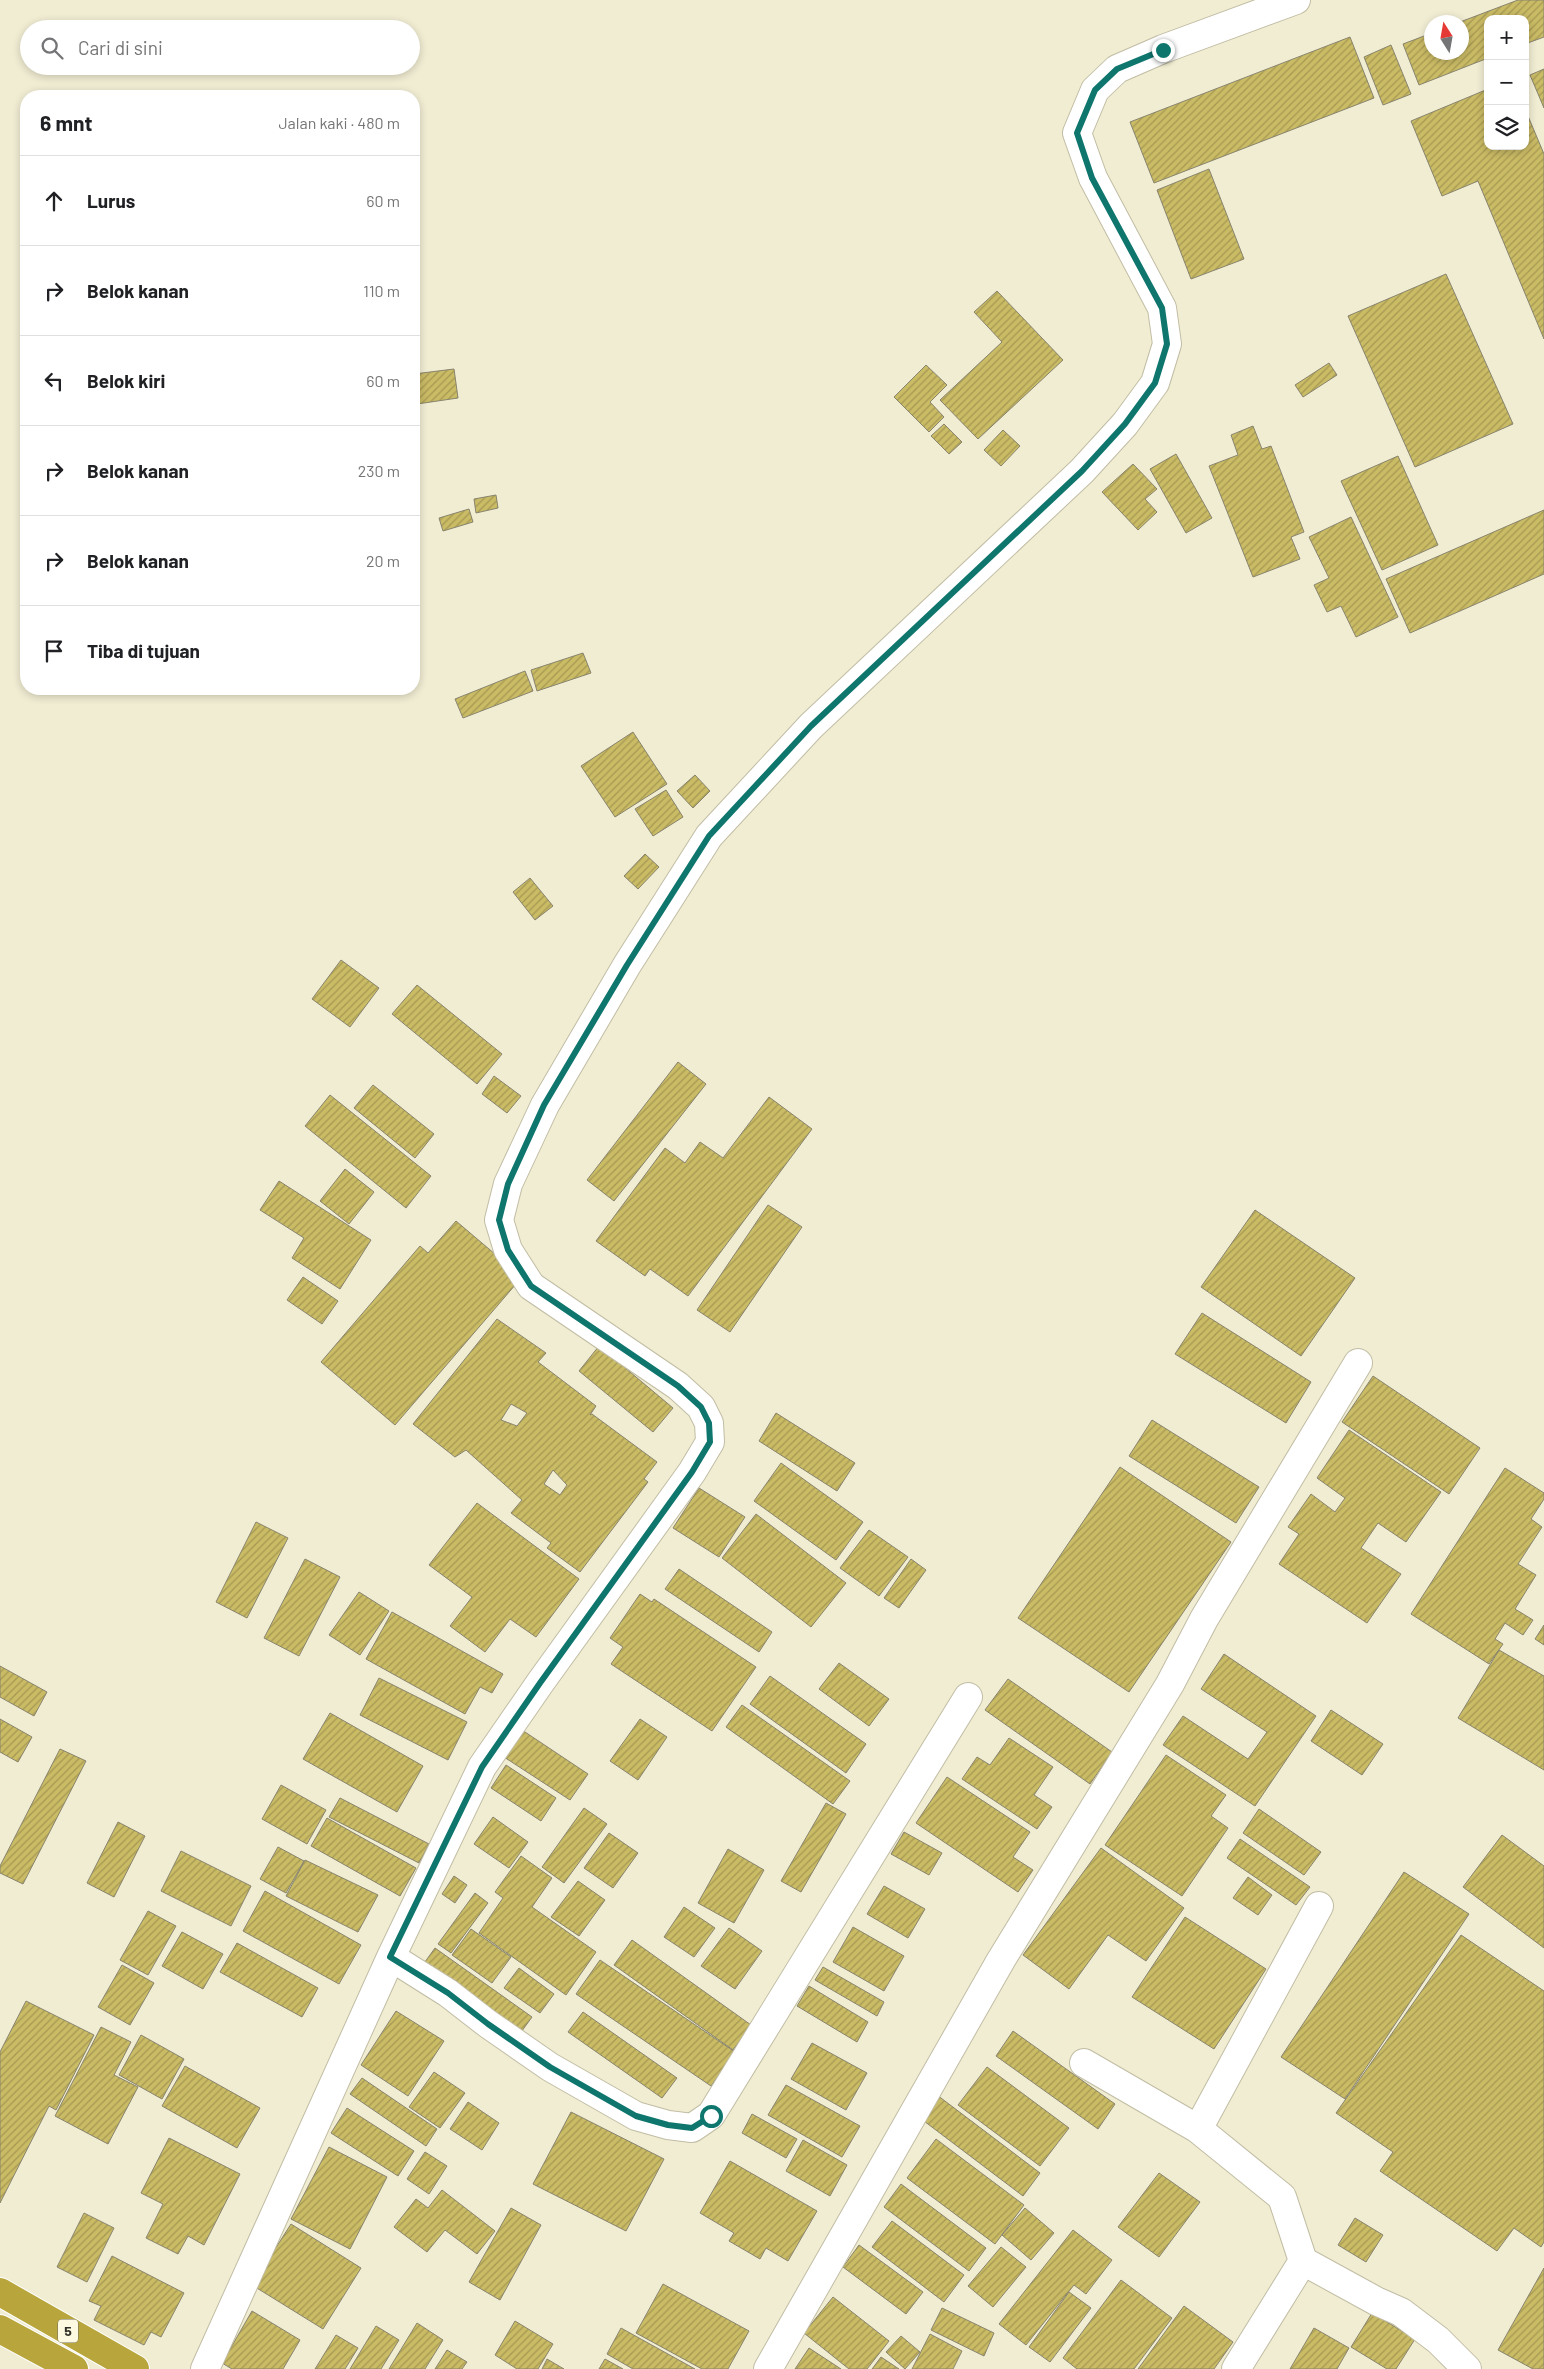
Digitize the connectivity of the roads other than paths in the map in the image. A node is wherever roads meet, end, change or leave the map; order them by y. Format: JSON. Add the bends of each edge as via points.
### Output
{"nodes":[{"id":1,"x":1296,"y":0,"type":"edge"},
{"id":2,"x":1358,"y":1363,"type":"dead end"},
{"id":3,"x":968,"y":1697,"type":"dead end"},
{"id":4,"x":1318,"y":1906,"type":"dead end"},
{"id":5,"x":390,"y":1957,"type":"junction"},
{"id":6,"x":1084,"y":2062,"type":"dead end"},
{"id":7,"x":1198,"y":2129,"type":"junction"},
{"id":8,"x":1303,"y":2261,"type":"junction"},
{"id":9,"x":0,"y":2292,"type":"edge"},
{"id":10,"x":0,"y":2329,"type":"edge"},
{"id":11,"x":74,"y":2369,"type":"edge"},
{"id":12,"x":136,"y":2369,"type":"edge"},
{"id":13,"x":205,"y":2369,"type":"edge"},
{"id":14,"x":768,"y":2369,"type":"edge"},
{"id":15,"x":1236,"y":2369,"type":"edge"},
{"id":16,"x":1467,"y":2369,"type":"edge"}],
"edges":[{"from":1,"to":5,"type":"street","via":[[1117,69],[1095,90],[1077,133],[1092,178],[1162,308],[1167,344],[1155,383],[1125,424],[1082,471],[811,726],[709,836],[544,1105],[508,1184],[499,1220],[508,1250],[531,1286],[678,1386],[701,1407],[709,1423],[710,1442],[482,1767]]},
{"from":2,"to":14,"type":"street","via":[[1204,1619],[1170,1684],[996,1968]]},
{"from":3,"to":5,"type":"street","via":[[711,2116],[692,2128],[636,2116],[550,2067],[448,1993]]},
{"from":4,"to":7,"type":"street"},
{"from":5,"to":13,"type":"street"},
{"from":6,"to":7,"type":"street"},
{"from":7,"to":8,"type":"street","via":[[1282,2198]]},
{"from":8,"to":15,"type":"street"},
{"from":8,"to":16,"type":"street","via":[[1401,2312],[1438,2340]]},
{"from":9,"to":12,"type":"highway","number":"5"},
{"from":10,"to":11,"type":"highway","number":"5"}]}
